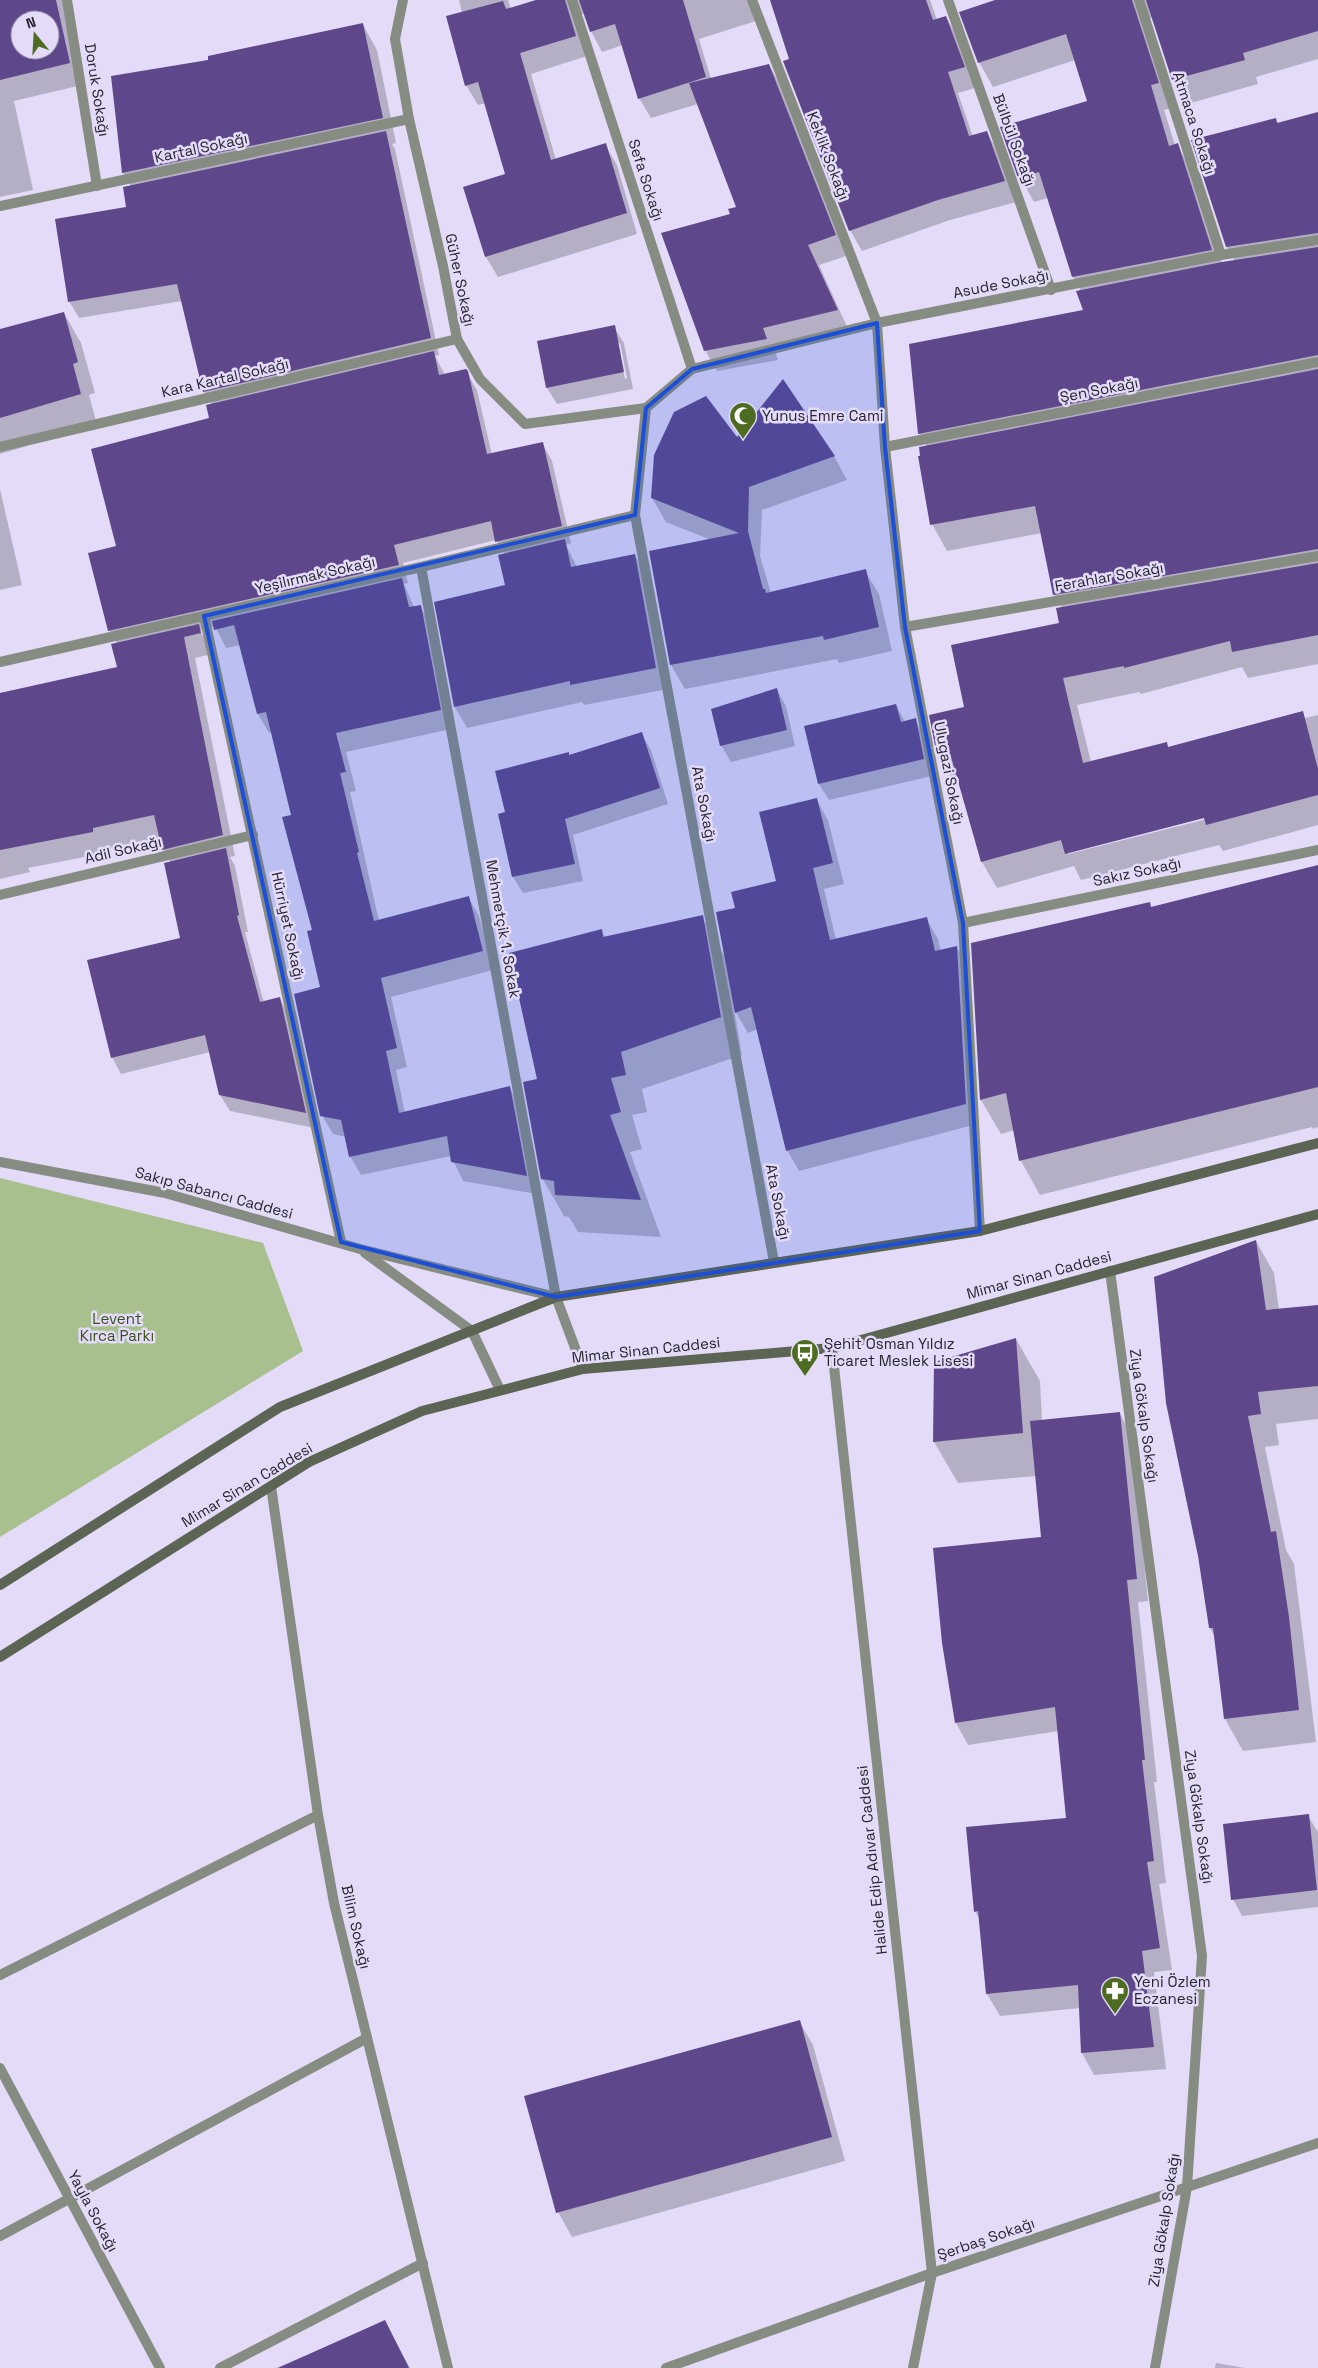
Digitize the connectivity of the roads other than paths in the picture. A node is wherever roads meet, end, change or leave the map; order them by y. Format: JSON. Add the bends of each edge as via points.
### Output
{"nodes":[{"id":1,"x":67,"y":0,"type":"edge"},
{"id":2,"x":403,"y":0,"type":"edge"},
{"id":3,"x":572,"y":0,"type":"edge"},
{"id":4,"x":752,"y":0,"type":"edge"},
{"id":5,"x":948,"y":0,"type":"edge"},
{"id":6,"x":1139,"y":0,"type":"edge"},
{"id":7,"x":409,"y":119,"type":"junction"},
{"id":8,"x":97,"y":186,"type":"junction"},
{"id":9,"x":0,"y":206,"type":"edge"},
{"id":10,"x":1318,"y":240,"type":"edge"},
{"id":11,"x":1221,"y":255,"type":"junction"},
{"id":12,"x":1051,"y":290,"type":"junction"},
{"id":13,"x":877,"y":323,"type":"junction"},
{"id":14,"x":457,"y":339,"type":"junction"},
{"id":15,"x":1318,"y":362,"type":"edge"},
{"id":16,"x":692,"y":369,"type":"junction"},
{"id":17,"x":646,"y":408,"type":"junction"},
{"id":18,"x":0,"y":446,"type":"edge"},
{"id":19,"x":885,"y":448,"type":"junction"},
{"id":20,"x":635,"y":516,"type":"junction"},
{"id":21,"x":1318,"y":556,"type":"edge"},
{"id":22,"x":422,"y":567,"type":"junction"},
{"id":23,"x":204,"y":616,"type":"junction"},
{"id":24,"x":905,"y":627,"type":"junction"},
{"id":25,"x":0,"y":662,"type":"edge"},
{"id":26,"x":253,"y":835,"type":"junction"},
{"id":27,"x":1318,"y":850,"type":"edge"},
{"id":28,"x":0,"y":895,"type":"edge"},
{"id":29,"x":963,"y":923,"type":"junction"},
{"id":30,"x":1318,"y":1142,"type":"edge"},
{"id":31,"x":0,"y":1162,"type":"edge"},
{"id":32,"x":1318,"y":1214,"type":"edge"},
{"id":33,"x":980,"y":1231,"type":"junction"},
{"id":34,"x":341,"y":1242,"type":"junction"},
{"id":35,"x":360,"y":1249,"type":"junction"},
{"id":36,"x":774,"y":1262,"type":"junction"},
{"id":37,"x":1110,"y":1271,"type":"junction"},
{"id":38,"x":556,"y":1297,"type":"junction"},
{"id":39,"x":472,"y":1331,"type":"junction"},
{"id":40,"x":832,"y":1348,"type":"junction"},
{"id":41,"x":583,"y":1369,"type":"junction"},
{"id":42,"x":500,"y":1390,"type":"junction"},
{"id":43,"x":271,"y":1486,"type":"junction"},
{"id":44,"x":0,"y":1585,"type":"edge"},
{"id":45,"x":0,"y":1657,"type":"edge"},
{"id":46,"x":318,"y":1815,"type":"junction"},
{"id":47,"x":0,"y":1975,"type":"edge"},
{"id":48,"x":367,"y":2038,"type":"junction"},
{"id":49,"x":0,"y":2068,"type":"edge"},
{"id":50,"x":1318,"y":2143,"type":"edge"},
{"id":51,"x":1187,"y":2187,"type":"junction"},
{"id":52,"x":69,"y":2198,"type":"junction"},
{"id":53,"x":0,"y":2236,"type":"edge"},
{"id":54,"x":422,"y":2263,"type":"junction"},
{"id":55,"x":932,"y":2273,"type":"junction"},
{"id":56,"x":160,"y":2368,"type":"edge"},
{"id":57,"x":220,"y":2368,"type":"edge"},
{"id":58,"x":448,"y":2368,"type":"edge"},
{"id":59,"x":666,"y":2368,"type":"edge"},
{"id":60,"x":914,"y":2368,"type":"edge"},
{"id":61,"x":1154,"y":2368,"type":"edge"}],
"edges":[{"from":1,"to":8,"type":"street","name":"Doruk Sokağı"},
{"from":2,"to":7,"type":"street","name":"Güher Sokağı","via":[[395,39]]},
{"from":3,"to":16,"type":"street","name":"Sefa Sokağı"},
{"from":4,"to":13,"type":"street","name":"Keklik Sokağı"},
{"from":5,"to":12,"type":"street","name":"Bülbül Sokağı"},
{"from":6,"to":11,"type":"street","name":"Atmaca Sokağı"},
{"from":7,"to":8,"type":"street","name":"Kartal Sokağı"},
{"from":7,"to":14,"type":"street","name":"Güher Sokağı"},
{"from":8,"to":9,"type":"street","name":"Kartal Sokağı"},
{"from":10,"to":11,"type":"street","name":"Asude Sokağı"},
{"from":11,"to":12,"type":"street","name":"Asude Sokağı"},
{"from":12,"to":13,"type":"street","name":"Asude Sokağı"},
{"from":13,"to":16,"type":"street","name":"Asude Sokağı"},
{"from":13,"to":19,"type":"street","name":"Ulugazi Sokağı"},
{"from":14,"to":17,"type":"street","name":"Güher Sokağı","via":[[480,379],[525,424]]},
{"from":14,"to":18,"type":"street","name":"Kara Kartal Sokağı"},
{"from":15,"to":19,"type":"street","name":"Şen Sokağı"},
{"from":16,"to":17,"type":"street"},
{"from":17,"to":20,"type":"street","name":"Ata Sokağı"},
{"from":19,"to":24,"type":"street","name":"Ulugazi Sokağı"},
{"from":20,"to":22,"type":"street","name":"Yeşilırmak Sokağı"},
{"from":20,"to":36,"type":"street","name":"Ata Sokağı"},
{"from":21,"to":24,"type":"street","name":"Ferahlar Sokağı"},
{"from":22,"to":23,"type":"street","name":"Yeşilırmak Sokağı"},
{"from":22,"to":38,"type":"street","name":"Mehmetçik 1. Sokak"},
{"from":23,"to":25,"type":"street","name":"Yeşilırmak Sokağı"},
{"from":23,"to":26,"type":"street","name":"Hürriyet Sokağı"},
{"from":24,"to":29,"type":"street","name":"Ulugazi Sokağı"},
{"from":26,"to":28,"type":"street","name":"Adil Sokağı"},
{"from":26,"to":34,"type":"street","name":"Hürriyet Sokağı"},
{"from":27,"to":29,"type":"street","name":"Sakız Sokağı"},
{"from":29,"to":33,"type":"street","name":"Ulugazi Sokağı"},
{"from":30,"to":33,"type":"main road"},
{"from":31,"to":34,"type":"street","name":"Sakıp Sabancı Caddesi","via":[[165,1193]]},
{"from":32,"to":37,"type":"main road","name":"Mimar Sinan Caddesi"},
{"from":33,"to":36,"type":"main road"},
{"from":34,"to":35,"type":"street","name":"Sakıp Sabancı Caddesi"},
{"from":35,"to":38,"type":"street"},
{"from":35,"to":39,"type":"street"},
{"from":36,"to":38,"type":"main road"},
{"from":37,"to":40,"type":"main road","name":"Mimar Sinan Caddesi"},
{"from":37,"to":51,"type":"street","name":"Ziya Gökalp Sokağı","via":[[1202,1956]]},
{"from":38,"to":39,"type":"main road"},
{"from":38,"to":41,"type":"street","name":"Mehmetçik 1. Sokak"},
{"from":39,"to":42,"type":"street"},
{"from":39,"to":44,"type":"main road","via":[[280,1407]]},
{"from":40,"to":41,"type":"main road","name":"Mimar Sinan Caddesi"},
{"from":40,"to":55,"type":"street","name":"Halide Edip Adıvar Caddesi"},
{"from":41,"to":42,"type":"main road","name":"Mimar Sinan Caddesi"},
{"from":42,"to":43,"type":"main road","name":"Mimar Sinan Caddesi","via":[[422,1411],[309,1462]]},
{"from":43,"to":45,"type":"main road","name":"Mimar Sinan Caddesi"},
{"from":43,"to":46,"type":"street","name":"Bilim Sokağı"},
{"from":46,"to":47,"type":"street"},
{"from":46,"to":48,"type":"street","name":"Bilim Sokağı","via":[[334,1903]]},
{"from":48,"to":52,"type":"street"},
{"from":48,"to":54,"type":"street","name":"Bilim Sokağı"},
{"from":49,"to":52,"type":"street","name":"Yayla Sokağı"},
{"from":50,"to":51,"type":"street","name":"Şerbaş Sokağı"},
{"from":51,"to":55,"type":"street","name":"Şerbaş Sokağı"},
{"from":51,"to":61,"type":"street","name":"Ziya Gökalp Sokağı"},
{"from":52,"to":53,"type":"street"},
{"from":52,"to":56,"type":"street","name":"Yayla Sokağı"},
{"from":54,"to":57,"type":"street"},
{"from":54,"to":58,"type":"street","name":"Bilim Sokağı"},
{"from":55,"to":59,"type":"street","name":"Şerbaş Sokağı"},
{"from":55,"to":60,"type":"street","name":"Halide Edip Adıvar Caddesi"}]}
